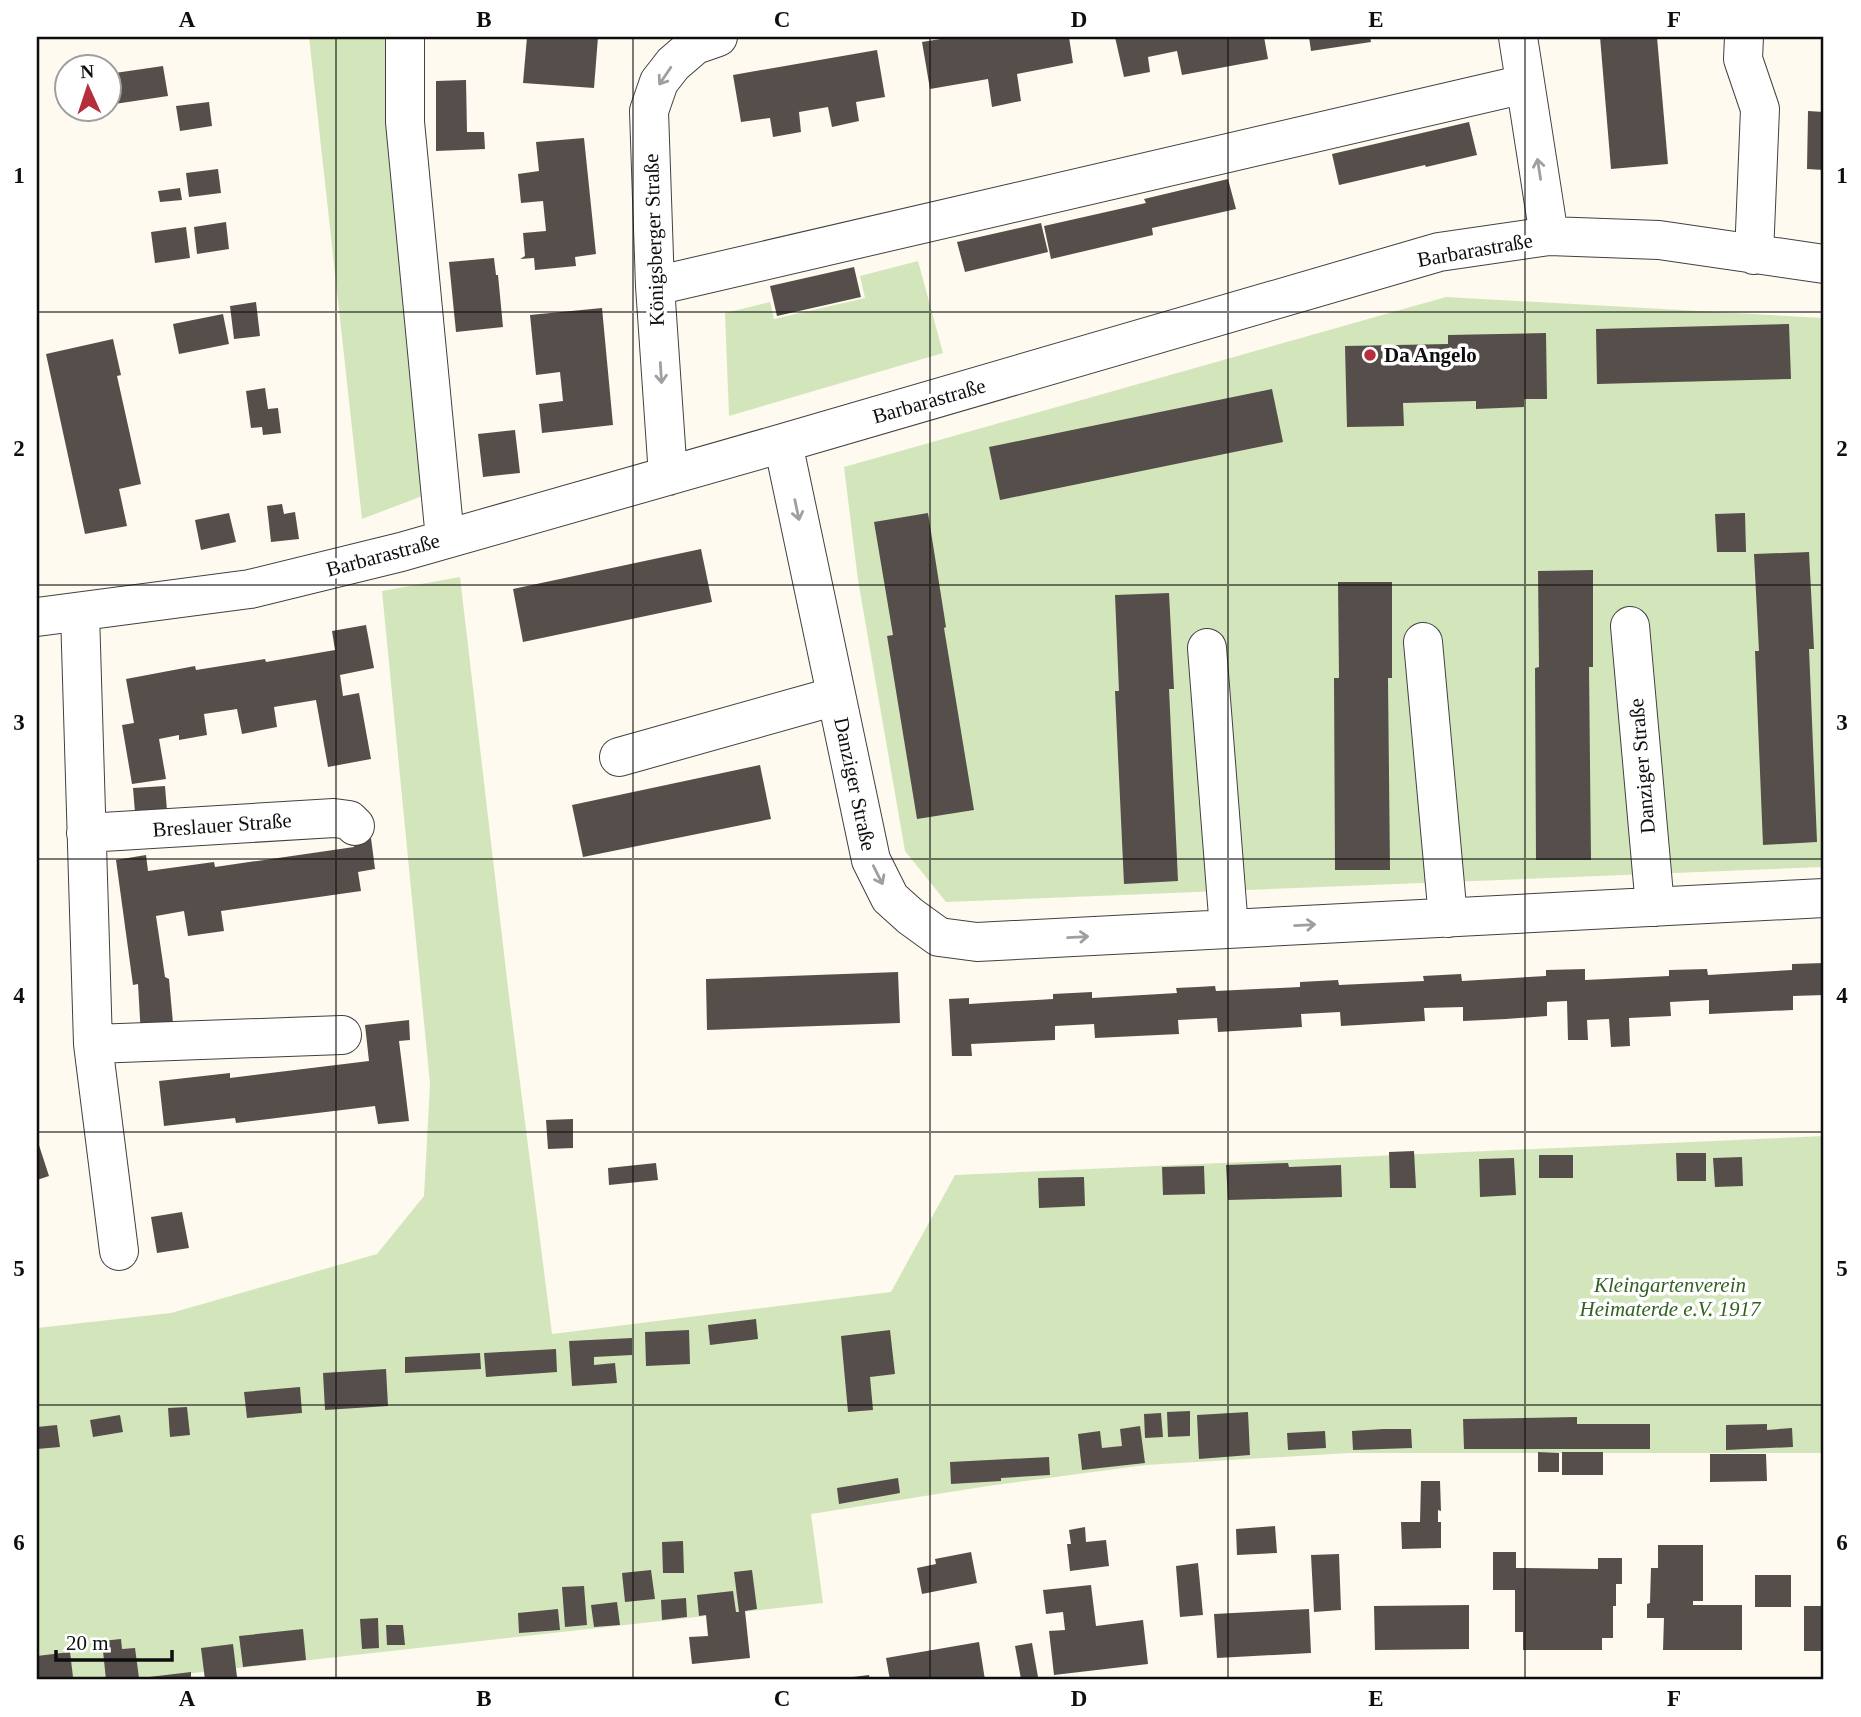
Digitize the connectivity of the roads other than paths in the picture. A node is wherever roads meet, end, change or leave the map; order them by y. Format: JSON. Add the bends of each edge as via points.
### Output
{"nodes":[{"id":1,"x":405,"y":37,"type":"edge"},
{"id":2,"x":718,"y":37,"type":"edge"},
{"id":3,"x":1518,"y":37,"type":"edge"},
{"id":4,"x":1744,"y":37,"type":"edge"},
{"id":5,"x":1525,"y":84,"type":"junction"},
{"id":6,"x":1549,"y":236,"type":"junction"},
{"id":7,"x":1754,"y":254,"type":"junction"},
{"id":8,"x":1824,"y":264,"type":"edge"},
{"id":9,"x":655,"y":286,"type":"junction"},
{"id":10,"x":783,"y":443,"type":"junction"},
{"id":11,"x":668,"y":476,"type":"junction"},
{"id":12,"x":445,"y":539,"type":"junction"},
{"id":13,"x":80,"y":613,"type":"junction"},
{"id":14,"x":37,"y":617,"type":"edge"},
{"id":15,"x":1630,"y":626,"type":"dead end"},
{"id":16,"x":1423,"y":642,"type":"dead end"},
{"id":17,"x":1207,"y":648,"type":"dead end"},
{"id":18,"x":836,"y":696,"type":"junction"},
{"id":19,"x":619,"y":757,"type":"dead end"},
{"id":20,"x":355,"y":826,"type":"dead end"},
{"id":21,"x":86,"y":833,"type":"junction"},
{"id":22,"x":1824,"y":898,"type":"edge"},
{"id":23,"x":1655,"y":907,"type":"junction"},
{"id":24,"x":1448,"y":918,"type":"junction"},
{"id":25,"x":1229,"y":929,"type":"junction"},
{"id":26,"x":342,"y":1035,"type":"dead end"},
{"id":27,"x":93,"y":1044,"type":"junction"},
{"id":28,"x":119,"y":1251,"type":"dead end"}],
"edges":[{"from":1,"to":12,"type":"street","via":[[405,122]]},
{"from":2,"to":9,"type":"street","name":"Königsberger Straße","one_way":true,"via":[[695,45],[673,64],[659,82],[649,111]]},
{"from":3,"to":5,"type":"street"},
{"from":4,"to":7,"type":"street","via":[[1743,59],[1760,109]]},
{"from":6,"to":5,"type":"street","one_way":true},
{"from":5,"to":9,"type":"street"},
{"from":6,"to":7,"type":"street","name":"Barbarastraße","via":[[1659,240]]},
{"from":6,"to":10,"type":"street","name":"Barbarastraße","via":[[1439,252]]},
{"from":7,"to":8,"type":"street","name":"Barbarastraße"},
{"from":9,"to":11,"type":"street","name":"Königsberger Straße","one_way":true},
{"from":10,"to":11,"type":"street","name":"Barbarastraße"},
{"from":10,"to":18,"type":"street","name":"Danziger Straße","one_way":true},
{"from":11,"to":12,"type":"street","name":"Barbarastraße"},
{"from":12,"to":13,"type":"street","name":"Barbarastraße","via":[[250,589]]},
{"from":13,"to":14,"type":"street","name":"Barbarastraße"},
{"from":13,"to":21,"type":"street"},
{"from":15,"to":23,"type":"street","name":"Danziger Straße"},
{"from":16,"to":24,"type":"street"},
{"from":17,"to":25,"type":"street"},
{"from":18,"to":19,"type":"street"},
{"from":18,"to":25,"type":"street","name":"Danziger Straße","one_way":true,"via":[[871,860],[890,898],[939,937],[977,942]]},
{"from":20,"to":21,"type":"street","name":"Breslauer Straße","via":[[334,818]]},
{"from":21,"to":27,"type":"street"},
{"from":22,"to":23,"type":"street","name":"Danziger Straße"},
{"from":23,"to":24,"type":"street","name":"Danziger Straße"},
{"from":25,"to":24,"type":"street","name":"Danziger Straße","one_way":true},
{"from":26,"to":27,"type":"street"},
{"from":27,"to":28,"type":"street"}]}
